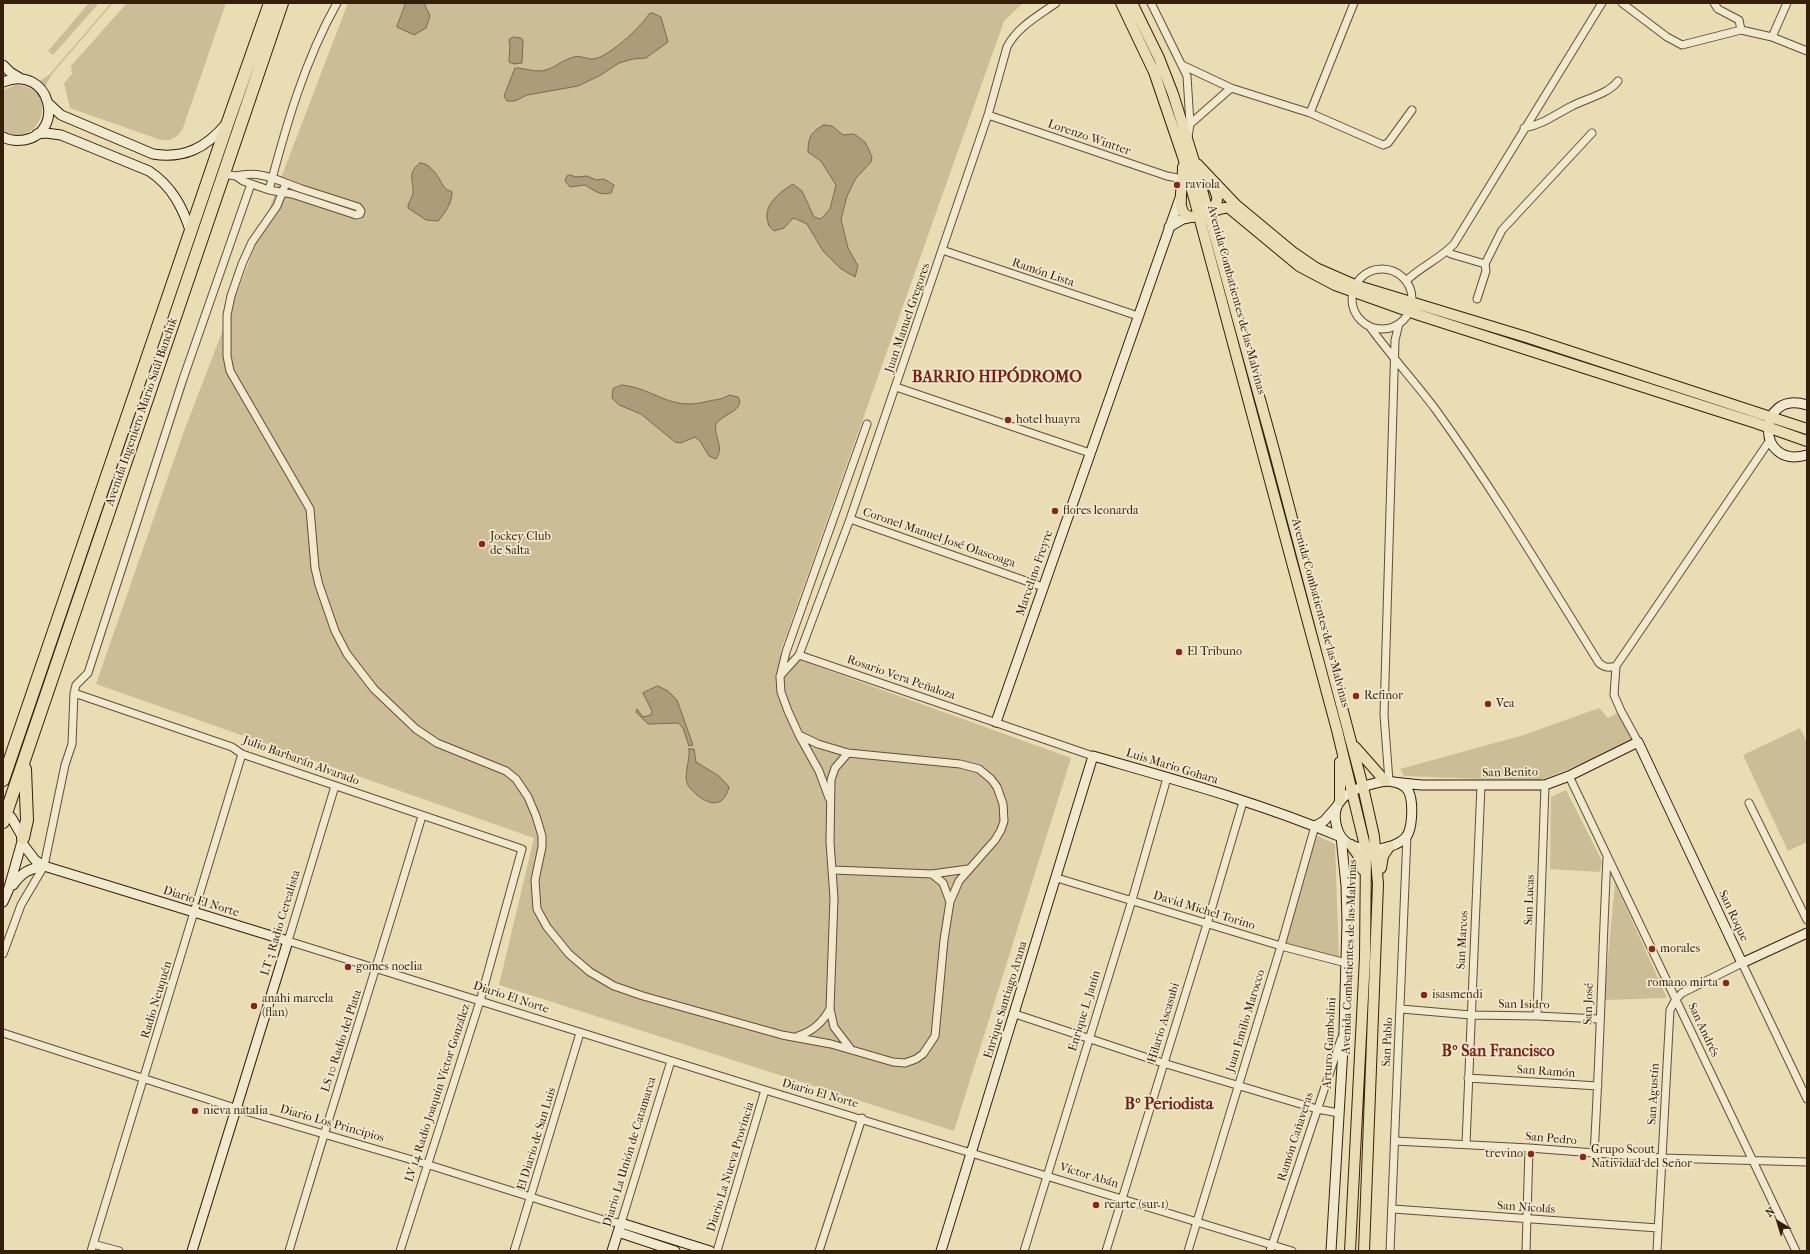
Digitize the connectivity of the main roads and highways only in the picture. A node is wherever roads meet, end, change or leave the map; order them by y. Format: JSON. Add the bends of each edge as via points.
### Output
{"nodes":[{"id":1,"x":270,"y":3,"type":"edge"},
{"id":2,"x":282,"y":3,"type":"edge"},
{"id":3,"x":1121,"y":3,"type":"edge"},
{"id":4,"x":1132,"y":3,"type":"edge"},
{"id":5,"x":1184,"y":157,"type":"junction"},
{"id":6,"x":1194,"y":161,"type":"junction"},
{"id":7,"x":1210,"y":180,"type":"junction"},
{"id":8,"x":1201,"y":215,"type":"junction"},
{"id":9,"x":1354,"y":288,"type":"junction"},
{"id":10,"x":1410,"y":307,"type":"junction"},
{"id":11,"x":1807,"y":429,"type":"edge"},
{"id":12,"x":1807,"y":441,"type":"edge"},
{"id":13,"x":1337,"y":730,"type":"junction"},
{"id":14,"x":1351,"y":742,"type":"junction"},
{"id":15,"x":15,"y":746,"type":"junction"},
{"id":16,"x":26,"y":755,"type":"junction"},
{"id":17,"x":3,"y":765,"type":"edge"},
{"id":18,"x":3,"y":780,"type":"edge"},
{"id":19,"x":1389,"y":782,"type":"road end"},
{"id":20,"x":1339,"y":803,"type":"road end"},
{"id":21,"x":4,"y":816,"type":"edge"},
{"id":22,"x":23,"y":840,"type":"road end"},
{"id":23,"x":1351,"y":845,"type":"road end"},
{"id":24,"x":1389,"y":847,"type":"road end"},
{"id":25,"x":1371,"y":850,"type":"junction"},
{"id":26,"x":1378,"y":884,"type":"junction"},
{"id":27,"x":1367,"y":889,"type":"junction"},
{"id":28,"x":1350,"y":1251,"type":"edge"},
{"id":29,"x":1364,"y":1251,"type":"edge"}],
"edges":[{"from":1,"to":15,"type":"highway","name":"Avenida Ingeniero Mario Saúl Banchik"},
{"from":2,"to":16,"type":"highway","name":"Avenida Ingeniero Mario Saúl Banchik"},
{"from":3,"to":5,"type":"main road","name":"Avenida Combatientes de las Malvinas","via":[[1154,72]]},
{"from":4,"to":6,"type":"main road","name":"Avenida Combatientes de las Malvinas","via":[[1159,58]]},
{"from":5,"to":8,"type":"main road","name":"Avenida Combatientes de las Malvinas"},
{"from":5,"to":8,"type":"main road","via":[[1181,206],[1186,214]]},
{"from":6,"to":7,"type":"main road"},
{"from":6,"to":8,"type":"main road","name":"Avenida Combatientes de las Malvinas"},
{"from":7,"to":8,"type":"main road","via":[[1218,200]]},
{"from":7,"to":9,"type":"main road","via":[[1302,259]]},
{"from":8,"to":9,"type":"main road","via":[[1223,207],[1229,208],[1299,266],[1335,285]]},
{"from":8,"to":13,"type":"main road","name":"Avenida Combatientes de las Malvinas"},
{"from":8,"to":14,"type":"main road","name":"Avenida Combatientes de las Malvinas"},
{"from":9,"to":10,"type":"main road"},
{"from":10,"to":11,"type":"main road","via":[[1541,342]]},
{"from":10,"to":12,"type":"main road"},
{"from":13,"to":20,"type":"main road","via":[[1341,773]]},
{"from":13,"to":25,"type":"main road","name":"Avenida Combatientes de las Malvinas","via":[[1352,792]]},
{"from":14,"to":19,"type":"main road","via":[[1365,760]]},
{"from":14,"to":25,"type":"main road","name":"Avenida Combatientes de las Malvinas","via":[[1363,786]]},
{"from":15,"to":17,"type":"highway"},
{"from":15,"to":18,"type":"highway","name":"Avenida Ingeniero Mario Saúl Banchik"},
{"from":16,"to":21,"type":"highway","name":"Avenida Ingeniero Mario Saúl Banchik"},
{"from":16,"to":22,"type":"highway","via":[[26,820]]},
{"from":23,"to":27,"type":"main road","via":[[1362,864]]},
{"from":24,"to":26,"type":"main road","via":[[1383,856]]},
{"from":25,"to":26,"type":"main road","name":"Avenida Combatientes de las Malvinas"},
{"from":25,"to":27,"type":"main road","name":"Avenida Combatientes de las Malvinas"},
{"from":26,"to":29,"type":"main road","name":"Avenida Combatientes de las Malvinas"},
{"from":27,"to":28,"type":"main road","name":"Avenida Combatientes de las Malvinas"}]}
